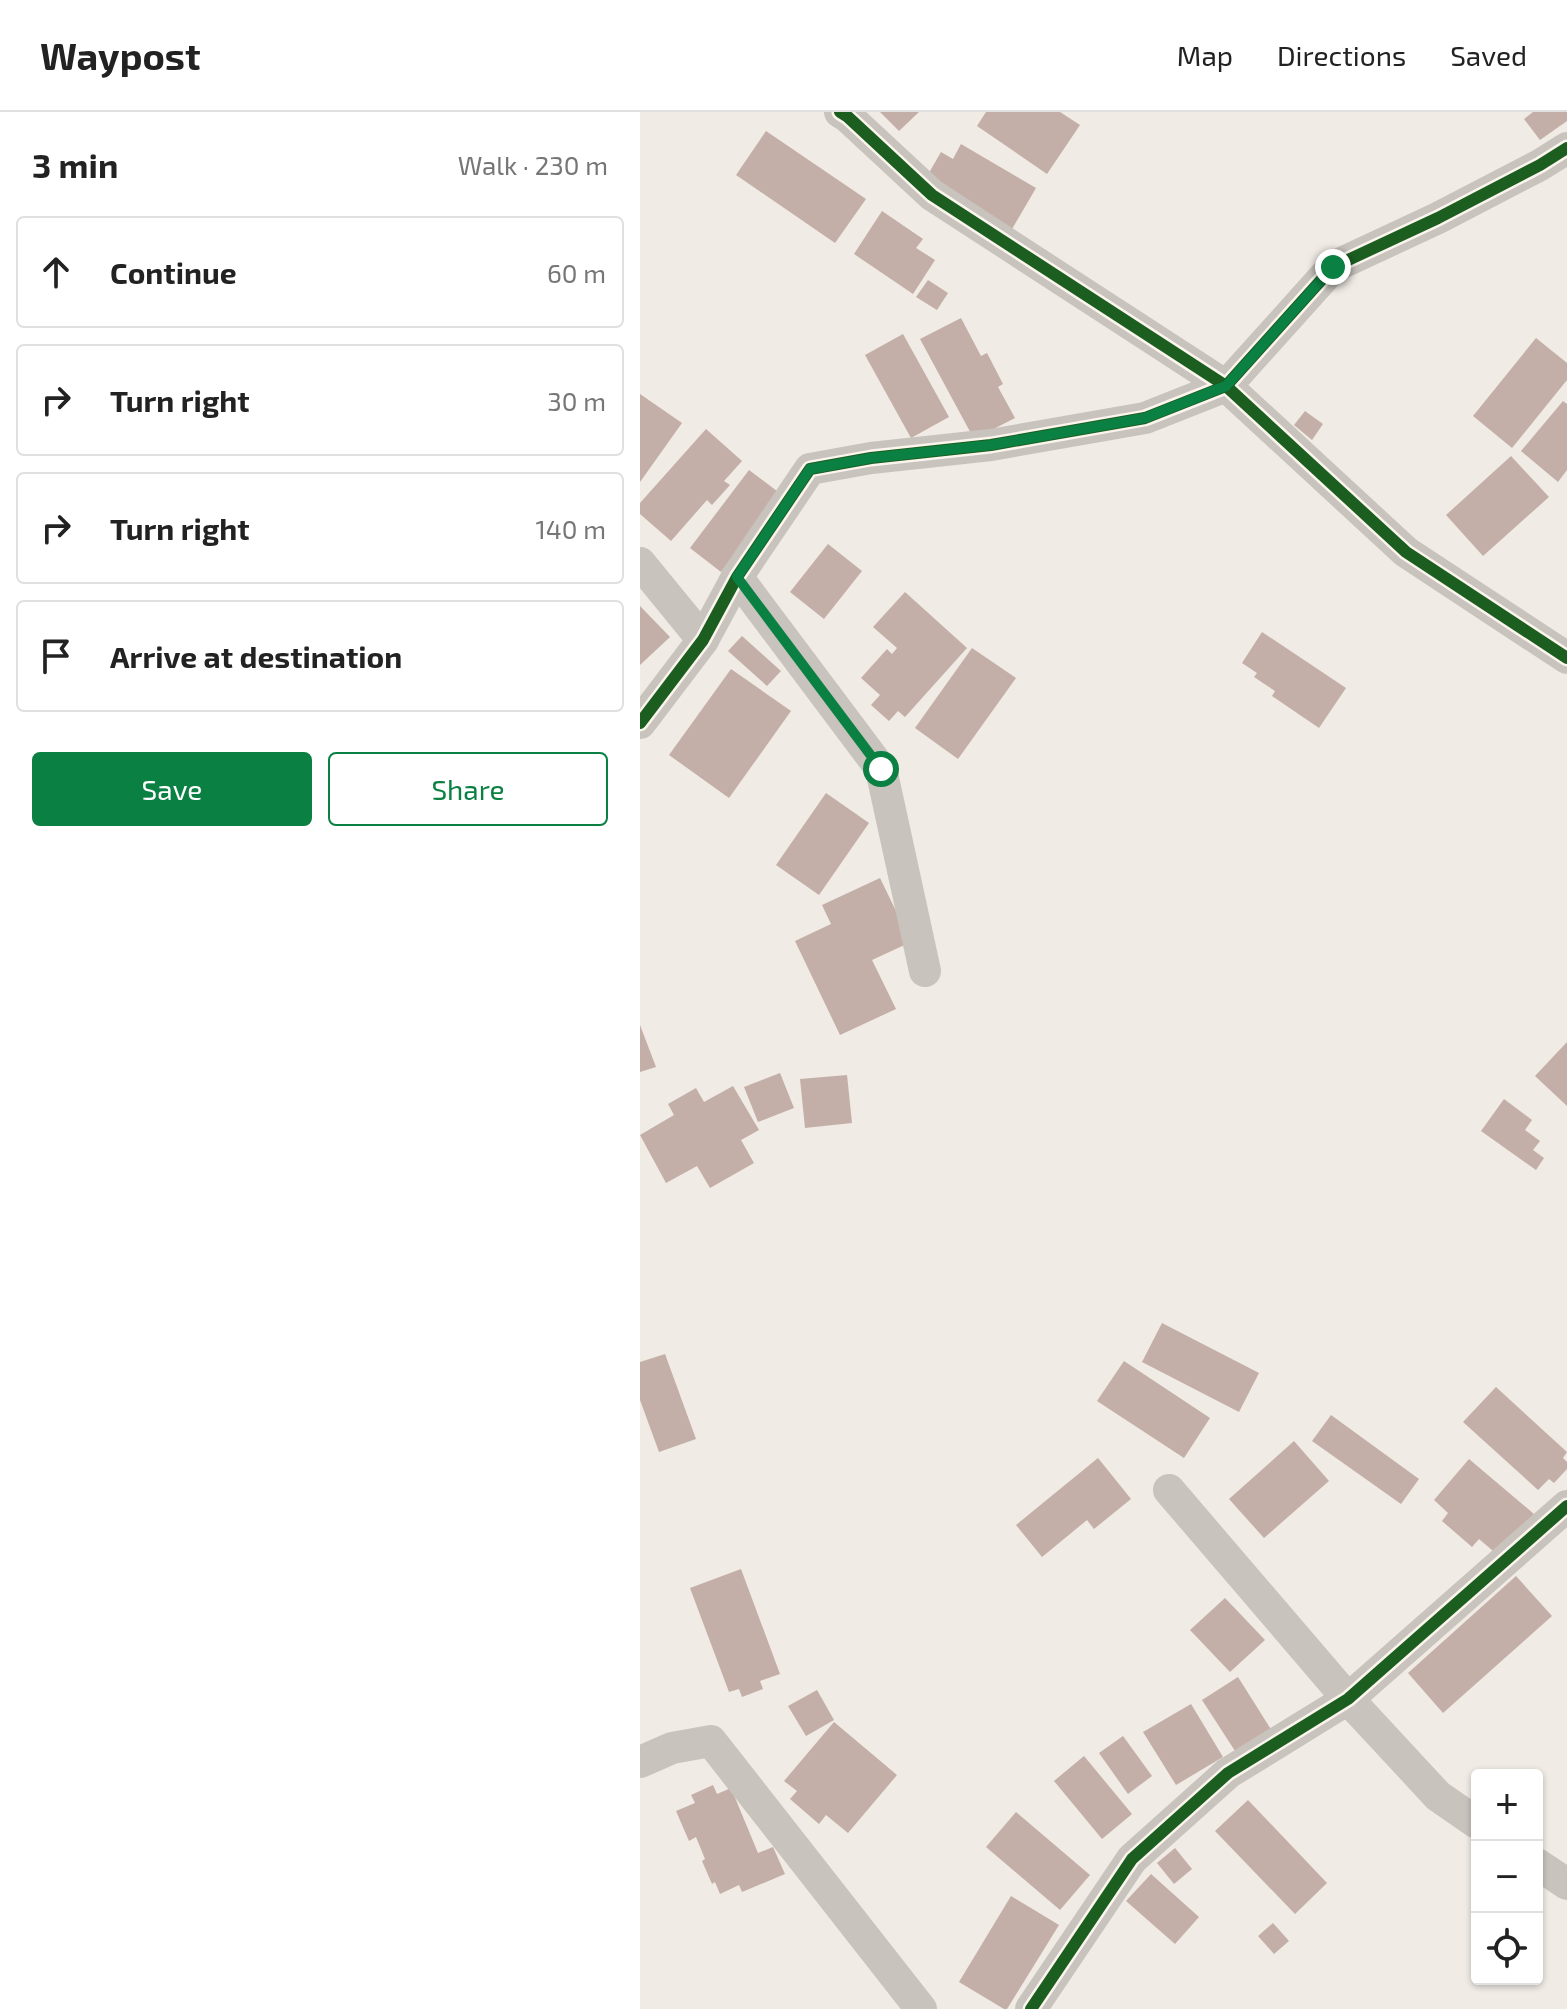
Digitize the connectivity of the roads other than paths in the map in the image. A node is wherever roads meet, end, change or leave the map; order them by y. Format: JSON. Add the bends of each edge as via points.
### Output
{"nodes":[{"id":1,"x":840,"y":112,"type":"edge"},
{"id":2,"x":1567,"y":148,"type":"edge"},
{"id":3,"x":1226,"y":386,"type":"junction"},
{"id":4,"x":640,"y":563,"type":"edge"},
{"id":5,"x":737,"y":577,"type":"junction"},
{"id":6,"x":703,"y":640,"type":"junction"},
{"id":7,"x":1567,"y":658,"type":"edge"},
{"id":8,"x":640,"y":723,"type":"edge"},
{"id":9,"x":925,"y":971,"type":"dead end"},
{"id":10,"x":1169,"y":1490,"type":"dead end"},
{"id":11,"x":1567,"y":1506,"type":"edge"},
{"id":12,"x":1348,"y":1699,"type":"junction"},
{"id":13,"x":640,"y":1762,"type":"edge"},
{"id":14,"x":1471,"y":1819,"type":"edge"},
{"id":15,"x":1543,"y":1868,"type":"edge"},
{"id":16,"x":1567,"y":1884,"type":"edge"},
{"id":17,"x":921,"y":2009,"type":"edge"},
{"id":18,"x":1031,"y":2009,"type":"edge"}],
"edges":[{"from":1,"to":3,"type":"street","via":[[932,195]]},
{"from":2,"to":3,"type":"street","via":[[1333,267]]},
{"from":3,"to":5,"type":"street","via":[[1145,418],[810,469]]},
{"from":3,"to":7,"type":"street","via":[[1406,552]]},
{"from":4,"to":6,"type":"street"},
{"from":5,"to":6,"type":"street"},
{"from":5,"to":9,"type":"street","via":[[881,769]]},
{"from":6,"to":8,"type":"street"},
{"from":10,"to":12,"type":"street"},
{"from":11,"to":12,"type":"street"},
{"from":12,"to":14,"type":"street","via":[[1438,1796]]},
{"from":12,"to":18,"type":"street","via":[[1228,1773],[1132,1859]]},
{"from":13,"to":17,"type":"street","via":[[672,1748],[711,1741]]},
{"from":15,"to":16,"type":"street"}]}
